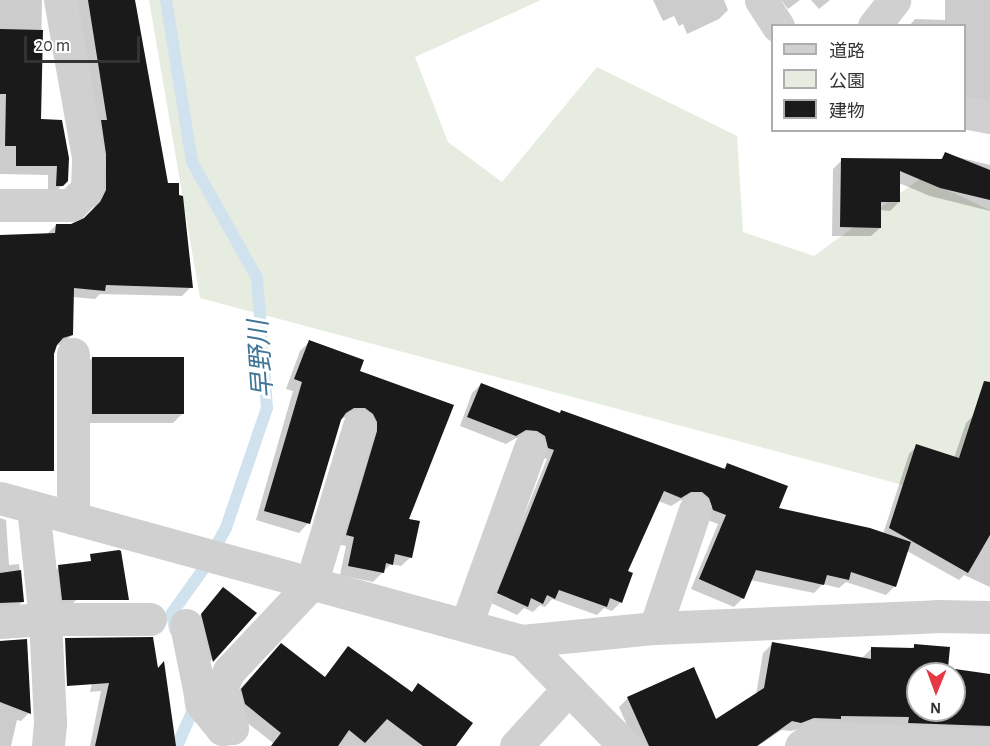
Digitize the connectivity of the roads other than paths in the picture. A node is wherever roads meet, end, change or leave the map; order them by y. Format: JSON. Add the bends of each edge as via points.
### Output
{"nodes":[{"id":1,"x":60,"y":0,"type":"edge"},
{"id":2,"x":761,"y":0,"type":"edge"},
{"id":3,"x":894,"y":0,"type":"edge"},
{"id":4,"x":777,"y":24,"type":"edge"},
{"id":5,"x":876,"y":24,"type":"edge"},
{"id":6,"x":966,"y":112,"type":"edge"},
{"id":7,"x":990,"y":117,"type":"edge"},
{"id":8,"x":0,"y":205,"type":"edge"},
{"id":9,"x":73,"y":354,"type":"dead end"},
{"id":10,"x":359,"y":426,"type":"dead end"},
{"id":11,"x":530,"y":448,"type":"dead end"},
{"id":12,"x":0,"y":498,"type":"edge"},
{"id":13,"x":33,"y":507,"type":"junction"},
{"id":14,"x":695,"y":510,"type":"dead end"},
{"id":15,"x":73,"y":518,"type":"junction"},
{"id":16,"x":311,"y":584,"type":"junction"},
{"id":17,"x":990,"y":617,"type":"edge"},
{"id":18,"x":45,"y":619,"type":"junction"},
{"id":19,"x":150,"y":619,"type":"dead end"},
{"id":20,"x":0,"y":622,"type":"edge"},
{"id":21,"x":186,"y":625,"type":"dead end"},
{"id":22,"x":466,"y":625,"type":"junction"},
{"id":23,"x":655,"y":628,"type":"junction"},
{"id":24,"x":522,"y":641,"type":"junction"},
{"id":25,"x":568,"y":689,"type":"junction"},
{"id":26,"x":235,"y":740,"type":"edge"},
{"id":27,"x":990,"y":745,"type":"edge"},
{"id":28,"x":48,"y":746,"type":"edge"},
{"id":29,"x":516,"y":746,"type":"edge"},
{"id":30,"x":626,"y":746,"type":"edge"},
{"id":31,"x":801,"y":746,"type":"edge"}],
"edges":[{"from":1,"to":8,"type":"street","via":[[88,157],[87,189],[71,205]]},
{"from":2,"to":4,"type":"street"},
{"from":3,"to":5,"type":"street"},
{"from":6,"to":7,"type":"street"},
{"from":9,"to":15,"type":"street"},
{"from":10,"to":16,"type":"street"},
{"from":11,"to":22,"type":"street"},
{"from":12,"to":13,"type":"street"},
{"from":13,"to":15,"type":"street"},
{"from":13,"to":18,"type":"street"},
{"from":14,"to":23,"type":"street"},
{"from":15,"to":16,"type":"street"},
{"from":16,"to":22,"type":"street"},
{"from":16,"to":26,"type":"street","via":[[229,671],[221,687]]},
{"from":17,"to":23,"type":"street"},
{"from":18,"to":19,"type":"street"},
{"from":18,"to":20,"type":"street"},
{"from":18,"to":28,"type":"street"},
{"from":21,"to":26,"type":"street","via":[[202,704]]},
{"from":22,"to":24,"type":"street"},
{"from":23,"to":24,"type":"street"},
{"from":24,"to":25,"type":"street"},
{"from":25,"to":29,"type":"street"},
{"from":25,"to":30,"type":"street"},
{"from":27,"to":31,"type":"street","via":[[813,737]]}]}
